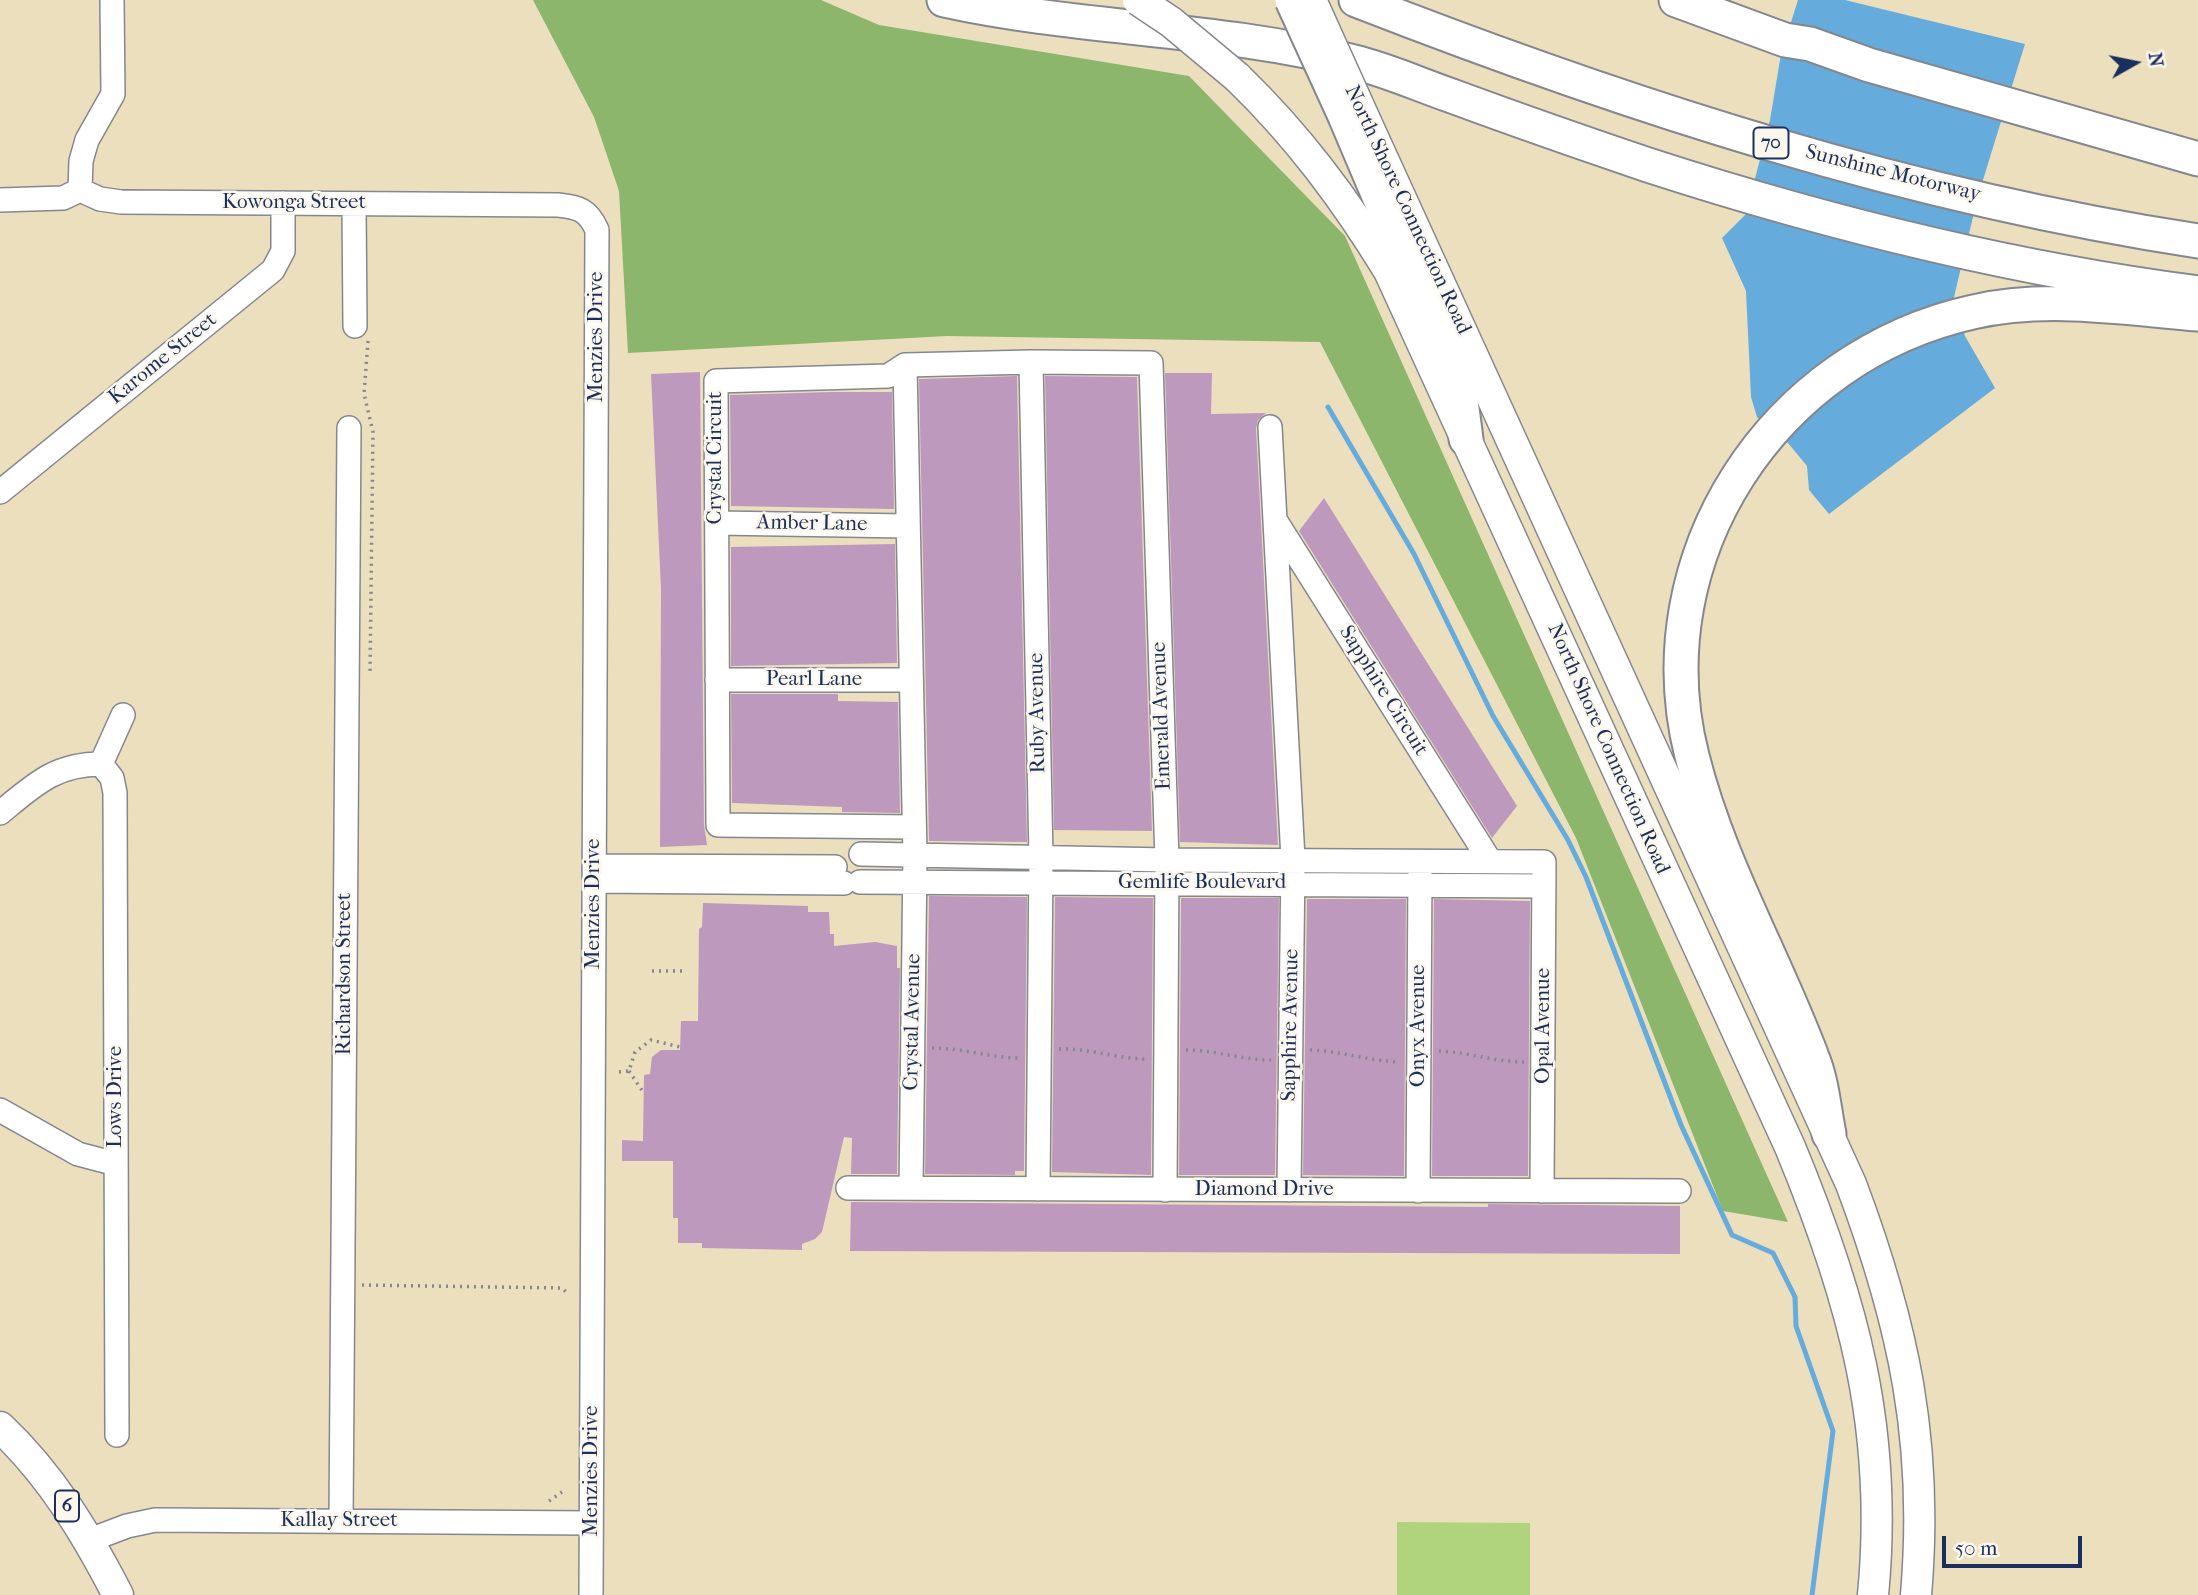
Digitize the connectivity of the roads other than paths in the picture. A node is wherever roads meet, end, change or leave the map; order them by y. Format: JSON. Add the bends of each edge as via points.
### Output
{"nodes":[{"id":1,"x":112,"y":0,"type":"edge"},
{"id":2,"x":944,"y":0,"type":"edge"},
{"id":3,"x":1138,"y":0,"type":"edge"},
{"id":4,"x":1292,"y":0,"type":"edge"},
{"id":5,"x":1311,"y":0,"type":"edge"},
{"id":6,"x":1356,"y":0,"type":"edge"},
{"id":7,"x":1676,"y":0,"type":"edge"},
{"id":8,"x":1712,"y":0,"type":"edge"},
{"id":9,"x":1810,"y":44,"type":"junction"},
{"id":10,"x":1356,"y":120,"type":"junction"},
{"id":11,"x":2198,"y":159,"type":"edge"},
{"id":12,"x":80,"y":190,"type":"junction"},
{"id":13,"x":0,"y":200,"type":"edge"},
{"id":14,"x":283,"y":203,"type":"junction"},
{"id":15,"x":354,"y":204,"type":"junction"},
{"id":16,"x":590,"y":215,"type":"joint"},
{"id":17,"x":2198,"y":241,"type":"edge"},
{"id":18,"x":2198,"y":293,"type":"edge"},
{"id":19,"x":2198,"y":314,"type":"edge"},
{"id":20,"x":355,"y":327,"type":"dead end"},
{"id":21,"x":1031,"y":362,"type":"junction"},
{"id":22,"x":905,"y":365,"type":"junction"},
{"id":23,"x":1270,"y":427,"type":"dead end"},
{"id":24,"x":349,"y":428,"type":"dead end"},
{"id":25,"x":1466,"y":439,"type":"junction"},
{"id":26,"x":0,"y":492,"type":"edge"},
{"id":27,"x":1275,"y":520,"type":"junction"},
{"id":28,"x":717,"y":523,"type":"junction"},
{"id":29,"x":908,"y":526,"type":"junction"},
{"id":30,"x":718,"y":680,"type":"junction"},
{"id":31,"x":911,"y":680,"type":"junction"},
{"id":32,"x":123,"y":715,"type":"dead end"},
{"id":33,"x":101,"y":764,"type":"junction"},
{"id":34,"x":0,"y":813,"type":"edge"},
{"id":35,"x":914,"y":827,"type":"junction"},
{"id":36,"x":915,"y":856,"type":"junction"},
{"id":37,"x":1041,"y":858,"type":"junction"},
{"id":38,"x":1293,"y":859,"type":"junction"},
{"id":39,"x":1420,"y":861,"type":"junction"},
{"id":40,"x":1490,"y":862,"type":"junction"},
{"id":41,"x":1544,"y":862,"type":"joint"},
{"id":42,"x":1167,"y":871,"type":"junction"},
{"id":43,"x":595,"y":873,"type":"junction"},
{"id":44,"x":846,"y":878,"type":"junction"},
{"id":45,"x":914,"y":881,"type":"junction"},
{"id":46,"x":1041,"y":881,"type":"junction"},
{"id":47,"x":1293,"y":883,"type":"junction"},
{"id":48,"x":1420,"y":885,"type":"junction"},
{"id":49,"x":1544,"y":886,"type":"junction"},
{"id":50,"x":0,"y":1110,"type":"edge"},
{"id":51,"x":1829,"y":1134,"type":"junction"},
{"id":52,"x":116,"y":1164,"type":"junction"},
{"id":53,"x":848,"y":1188,"type":"dead end"},
{"id":54,"x":911,"y":1188,"type":"junction"},
{"id":55,"x":1038,"y":1189,"type":"junction"},
{"id":56,"x":1165,"y":1190,"type":"junction"},
{"id":57,"x":1289,"y":1190,"type":"junction"},
{"id":58,"x":1418,"y":1191,"type":"junction"},
{"id":59,"x":1542,"y":1191,"type":"junction"},
{"id":60,"x":1679,"y":1191,"type":"dead end"},
{"id":61,"x":0,"y":1427,"type":"edge"},
{"id":62,"x":117,"y":1435,"type":"dead end"},
{"id":63,"x":341,"y":1520,"type":"junction"},
{"id":64,"x":591,"y":1523,"type":"junction"},
{"id":65,"x":90,"y":1541,"type":"junction"},
{"id":66,"x":118,"y":1595,"type":"edge"},
{"id":67,"x":591,"y":1595,"type":"edge"},
{"id":68,"x":1873,"y":1595,"type":"edge"},
{"id":69,"x":1916,"y":1595,"type":"edge"}],
"edges":[{"from":1,"to":12,"type":"street","via":[[113,94],[87,140]]},
{"from":2,"to":18,"type":"highway","via":[[1052,20],[1251,39],[1296,48],[1359,63],[1638,161],[1824,216],[2048,269]]},
{"from":3,"to":25,"type":"main road","name":"North Shore Connection Road","bridge":true,"via":[[1237,77],[1295,138],[1352,210],[1389,271]]},
{"from":4,"to":10,"type":"highway","bridge":true},
{"from":5,"to":10,"type":"main road","name":"North Shore Connection Road","bridge":true},
{"from":6,"to":17,"type":"highway","name":"Sunshine Motorway","number":"70","via":[[1545,72],[1764,142],[1978,196]]},
{"from":7,"to":9,"type":"highway","via":[[1786,40]]},
{"from":8,"to":9,"type":"highway","via":[[1789,30]]},
{"from":9,"to":11,"type":"highway","via":[[1918,80]]},
{"from":10,"to":25,"type":"highway","via":[[1459,385]]},
{"from":10,"to":51,"type":"main road","name":"North Shore Connection Road"},
{"from":12,"to":13,"type":"street","via":[[63,198]]},
{"from":12,"to":14,"type":"street","name":"Kowonga Street","via":[[121,202]]},
{"from":14,"to":15,"type":"street","name":"Kowonga Street"},
{"from":14,"to":26,"type":"street","name":"Karome Street","via":[[283,251],[273,270]]},
{"from":15,"to":16,"type":"street","name":"Kowonga Street","via":[[558,205],[579,207]]},
{"from":15,"to":20,"type":"street"},
{"from":16,"to":43,"type":"street","name":"Menzies Drive","via":[[597,230]]},
{"from":19,"to":51,"type":"highway","via":[[2025,304],[1967,313],[1907,333],[1854,360],[1790,410],[1754,452],[1718,511],[1698,562],[1685,623],[1681,657],[1685,722],[1715,827],[1814,1060]]},
{"from":21,"to":22,"type":"street"},
{"from":21,"to":37,"type":"street","name":"Ruby Avenue"},
{"from":21,"to":42,"type":"street","name":"Emerald Avenue","via":[[1151,363]]},
{"from":22,"to":28,"type":"street","name":"Crystal Circuit","via":[[888,376],[716,381]]},
{"from":22,"to":29,"type":"street"},
{"from":23,"to":27,"type":"street","name":"Sapphire Circuit"},
{"from":24,"to":63,"type":"street","name":"Richardson Street"},
{"from":25,"to":68,"type":"main road","name":"North Shore Connection Road","via":[[1790,1147],[1838,1269],[1856,1330],[1874,1453]]},
{"from":27,"to":38,"type":"street","name":"Sapphire Circuit"},
{"from":27,"to":40,"type":"street","name":"Sapphire Circuit"},
{"from":28,"to":29,"type":"street","name":"Amber Lane"},
{"from":28,"to":30,"type":"street","name":"Crystal Circuit"},
{"from":29,"to":31,"type":"street"},
{"from":30,"to":31,"type":"street","name":"Pearl Lane"},
{"from":30,"to":35,"type":"street","name":"Crystal Circuit","via":[[718,825]]},
{"from":31,"to":35,"type":"street"},
{"from":32,"to":33,"type":"street"},
{"from":33,"to":34,"type":"street","via":[[80,764],[47,775]]},
{"from":33,"to":52,"type":"street","name":"Lows Drive","via":[[113,778],[115,793]]},
{"from":35,"to":36,"type":"street"},
{"from":36,"to":37,"type":"street","name":"Gemlife Boulevard"},
{"from":36,"to":44,"type":"street","name":"Gemlife Boulevard","via":[[845,852],[836,860]]},
{"from":36,"to":45,"type":"street","name":"Crystal Avenue"},
{"from":37,"to":42,"type":"street","name":"Gemlife Boulevard"},
{"from":37,"to":46,"type":"street","name":"Ruby Avenue"},
{"from":38,"to":39,"type":"street","name":"Gemlife Boulevard"},
{"from":38,"to":42,"type":"street","name":"Gemlife Boulevard"},
{"from":38,"to":47,"type":"street","name":"Sapphire Avenue"},
{"from":39,"to":40,"type":"street","name":"Gemlife Boulevard"},
{"from":39,"to":48,"type":"street","name":"Onyx Avenue"},
{"from":40,"to":41,"type":"street","name":"Gemlife Boulevard"},
{"from":41,"to":49,"type":"street","name":"Opal Avenue"},
{"from":42,"to":46,"type":"street","name":"Gemlife Boulevard"},
{"from":42,"to":47,"type":"street","name":"Gemlife Boulevard"},
{"from":42,"to":56,"type":"street","name":"Emerald Avenue"},
{"from":43,"to":44,"type":"street","name":"Gemlife Boulevard"},
{"from":43,"to":64,"type":"street","name":"Menzies Drive"},
{"from":44,"to":45,"type":"street","name":"Gemlife Boulevard"},
{"from":45,"to":46,"type":"street","name":"Gemlife Boulevard"},
{"from":45,"to":54,"type":"street","name":"Crystal Avenue"},
{"from":46,"to":55,"type":"street","name":"Ruby Avenue"},
{"from":47,"to":48,"type":"street","name":"Gemlife Boulevard"},
{"from":47,"to":57,"type":"street","name":"Sapphire Avenue"},
{"from":48,"to":49,"type":"street","name":"Gemlife Boulevard"},
{"from":48,"to":58,"type":"street","name":"Onyx Avenue"},
{"from":49,"to":59,"type":"street","name":"Opal Avenue"},
{"from":50,"to":52,"type":"street","via":[[78,1154]]},
{"from":51,"to":69,"type":"main road","name":"North Shore Connection Road","via":[[1882,1269],[1903,1348],[1917,1452]]},
{"from":52,"to":62,"type":"street","name":"Lows Drive"},
{"from":53,"to":54,"type":"street","name":"Diamond Drive"},
{"from":54,"to":55,"type":"street","name":"Diamond Drive"},
{"from":55,"to":56,"type":"street","name":"Diamond Drive"},
{"from":56,"to":57,"type":"street","name":"Diamond Drive"},
{"from":57,"to":58,"type":"street","name":"Diamond Drive"},
{"from":58,"to":59,"type":"street","name":"Diamond Drive"},
{"from":59,"to":60,"type":"street","name":"Diamond Drive"},
{"from":61,"to":65,"type":"main road","number":"6","via":[[40,1468]]},
{"from":63,"to":64,"type":"street","name":"Kallay Street"},
{"from":63,"to":65,"type":"street","name":"Kallay Street","via":[[155,1520]]},
{"from":64,"to":67,"type":"street","name":"Menzies Drive"},
{"from":65,"to":66,"type":"main road","number":"6"}]}
